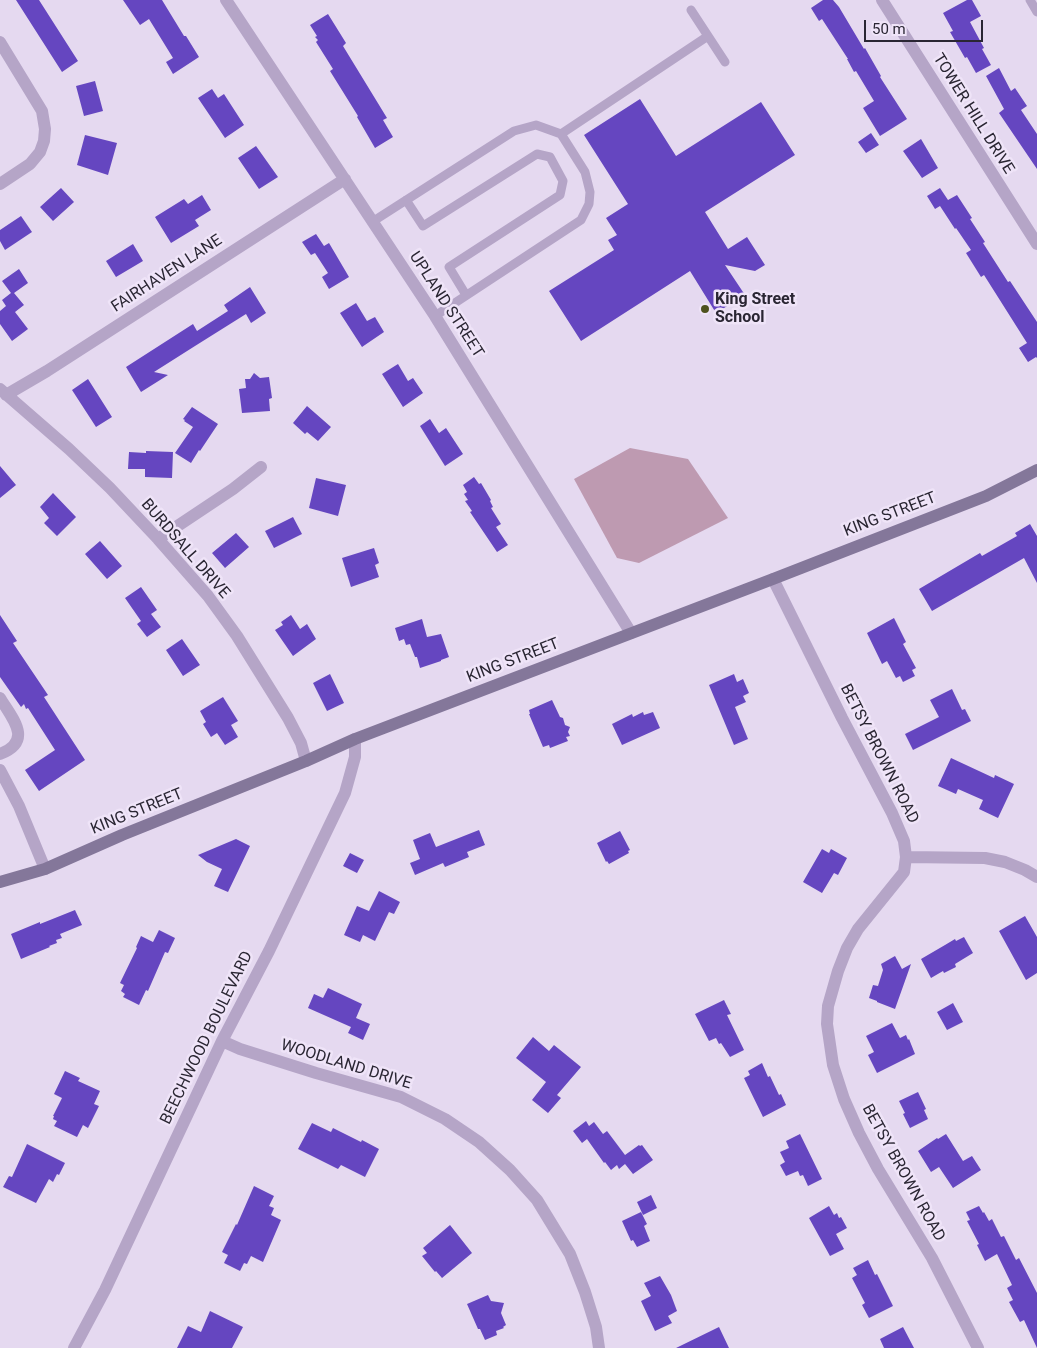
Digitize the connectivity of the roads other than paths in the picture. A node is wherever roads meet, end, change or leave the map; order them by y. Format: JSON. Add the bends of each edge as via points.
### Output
{"nodes":[{"id":1,"x":226,"y":0,"type":"edge"},
{"id":2,"x":882,"y":0,"type":"edge"},
{"id":3,"x":1030,"y":0,"type":"edge"},
{"id":4,"x":691,"y":10,"type":"dead end"},
{"id":5,"x":1037,"y":12,"type":"edge"},
{"id":6,"x":708,"y":36,"type":"junction"},
{"id":7,"x":0,"y":42,"type":"edge"},
{"id":8,"x":725,"y":62,"type":"dead end"},
{"id":9,"x":561,"y":134,"type":"junction"},
{"id":10,"x":345,"y":179,"type":"junction"},
{"id":11,"x":0,"y":184,"type":"edge"},
{"id":12,"x":406,"y":200,"type":"junction"},
{"id":13,"x":372,"y":222,"type":"junction"},
{"id":14,"x":1037,"y":244,"type":"edge"},
{"id":15,"x":466,"y":295,"type":"junction"},
{"id":16,"x":435,"y":316,"type":"junction"},
{"id":17,"x":3,"y":392,"type":"edge"},
{"id":18,"x":261,"y":467,"type":"dead end"},
{"id":19,"x":1037,"y":470,"type":"edge"},
{"id":20,"x":158,"y":539,"type":"junction"},
{"id":21,"x":773,"y":579,"type":"junction"},
{"id":22,"x":631,"y":633,"type":"junction"},
{"id":23,"x":0,"y":698,"type":"edge"},
{"id":24,"x":354,"y":739,"type":"junction"},
{"id":25,"x":0,"y":754,"type":"edge"},
{"id":26,"x":306,"y":761,"type":"junction"},
{"id":27,"x":0,"y":770,"type":"edge"},
{"id":28,"x":906,"y":857,"type":"junction"},
{"id":29,"x":45,"y":869,"type":"junction"},
{"id":30,"x":1037,"y":877,"type":"edge"},
{"id":31,"x":0,"y":882,"type":"edge"},
{"id":32,"x":222,"y":1041,"type":"junction"},
{"id":33,"x":74,"y":1348,"type":"edge"},
{"id":34,"x":599,"y":1348,"type":"edge"},
{"id":35,"x":978,"y":1348,"type":"edge"}],
"edges":[{"from":1,"to":10,"type":"street","name":"UPLAND STREET"},
{"from":2,"to":14,"type":"street","name":"TOWER HILL DRIVE"},
{"from":3,"to":5,"type":"lane"},
{"from":4,"to":6,"type":"lane"},
{"from":6,"to":8,"type":"lane"},
{"from":6,"to":9,"type":"lane"},
{"from":7,"to":11,"type":"street","via":[[42,111],[45,130],[40,152],[30,164]]},
{"from":9,"to":12,"type":"lane","via":[[536,125],[514,131]]},
{"from":9,"to":15,"type":"lane","via":[[586,172],[589,204],[581,220]]},
{"from":10,"to":13,"type":"street","name":"UPLAND STREET"},
{"from":10,"to":17,"type":"street","name":"FAIRHAVEN LANE","via":[[47,371]]},
{"from":12,"to":13,"type":"lane"},
{"from":12,"to":15,"type":"lane","via":[[423,226],[537,154],[550,158],[564,181],[560,195],[449,267]]},
{"from":13,"to":16,"type":"street","name":"UPLAND STREET"},
{"from":15,"to":16,"type":"lane"},
{"from":16,"to":22,"type":"street","name":"UPLAND STREET"},
{"from":17,"to":20,"type":"street","name":"BURDSALL DRIVE","via":[[69,449]]},
{"from":18,"to":20,"type":"street"},
{"from":19,"to":21,"type":"main road","name":"KING STREET","via":[[986,496]]},
{"from":20,"to":26,"type":"street","name":"BURDSALL DRIVE","via":[[208,596],[237,636],[288,718]]},
{"from":21,"to":22,"type":"main road","name":"KING STREET"},
{"from":21,"to":28,"type":"street","name":"BETSY BROWN ROAD","via":[[892,813],[904,841]]},
{"from":22,"to":24,"type":"main road","name":"KING STREET"},
{"from":23,"to":25,"type":"street","via":[[18,727],[18,735],[8,751]]},
{"from":24,"to":26,"type":"main road","name":"KING STREET"},
{"from":24,"to":32,"type":"street","name":"BEECHWOOD BOULEVARD","via":[[355,757],[345,793]]},
{"from":26,"to":29,"type":"main road","name":"KING STREET","via":[[122,834]]},
{"from":27,"to":29,"type":"street"},
{"from":28,"to":30,"type":"street","via":[[985,858],[1005,862]]},
{"from":28,"to":35,"type":"street","name":"BETSY BROWN ROAD","via":[[904,872],[858,929],[847,948],[828,1006],[827,1024],[834,1066],[844,1100],[859,1133],[932,1258]]},
{"from":29,"to":31,"type":"main road","name":"KING STREET"},
{"from":32,"to":33,"type":"street","name":"BEECHWOOD BOULEVARD","via":[[105,1290]]},
{"from":32,"to":34,"type":"street","name":"WOODLAND DRIVE","via":[[401,1097],[445,1119],[479,1142],[537,1200],[570,1254],[588,1301]]}]}
